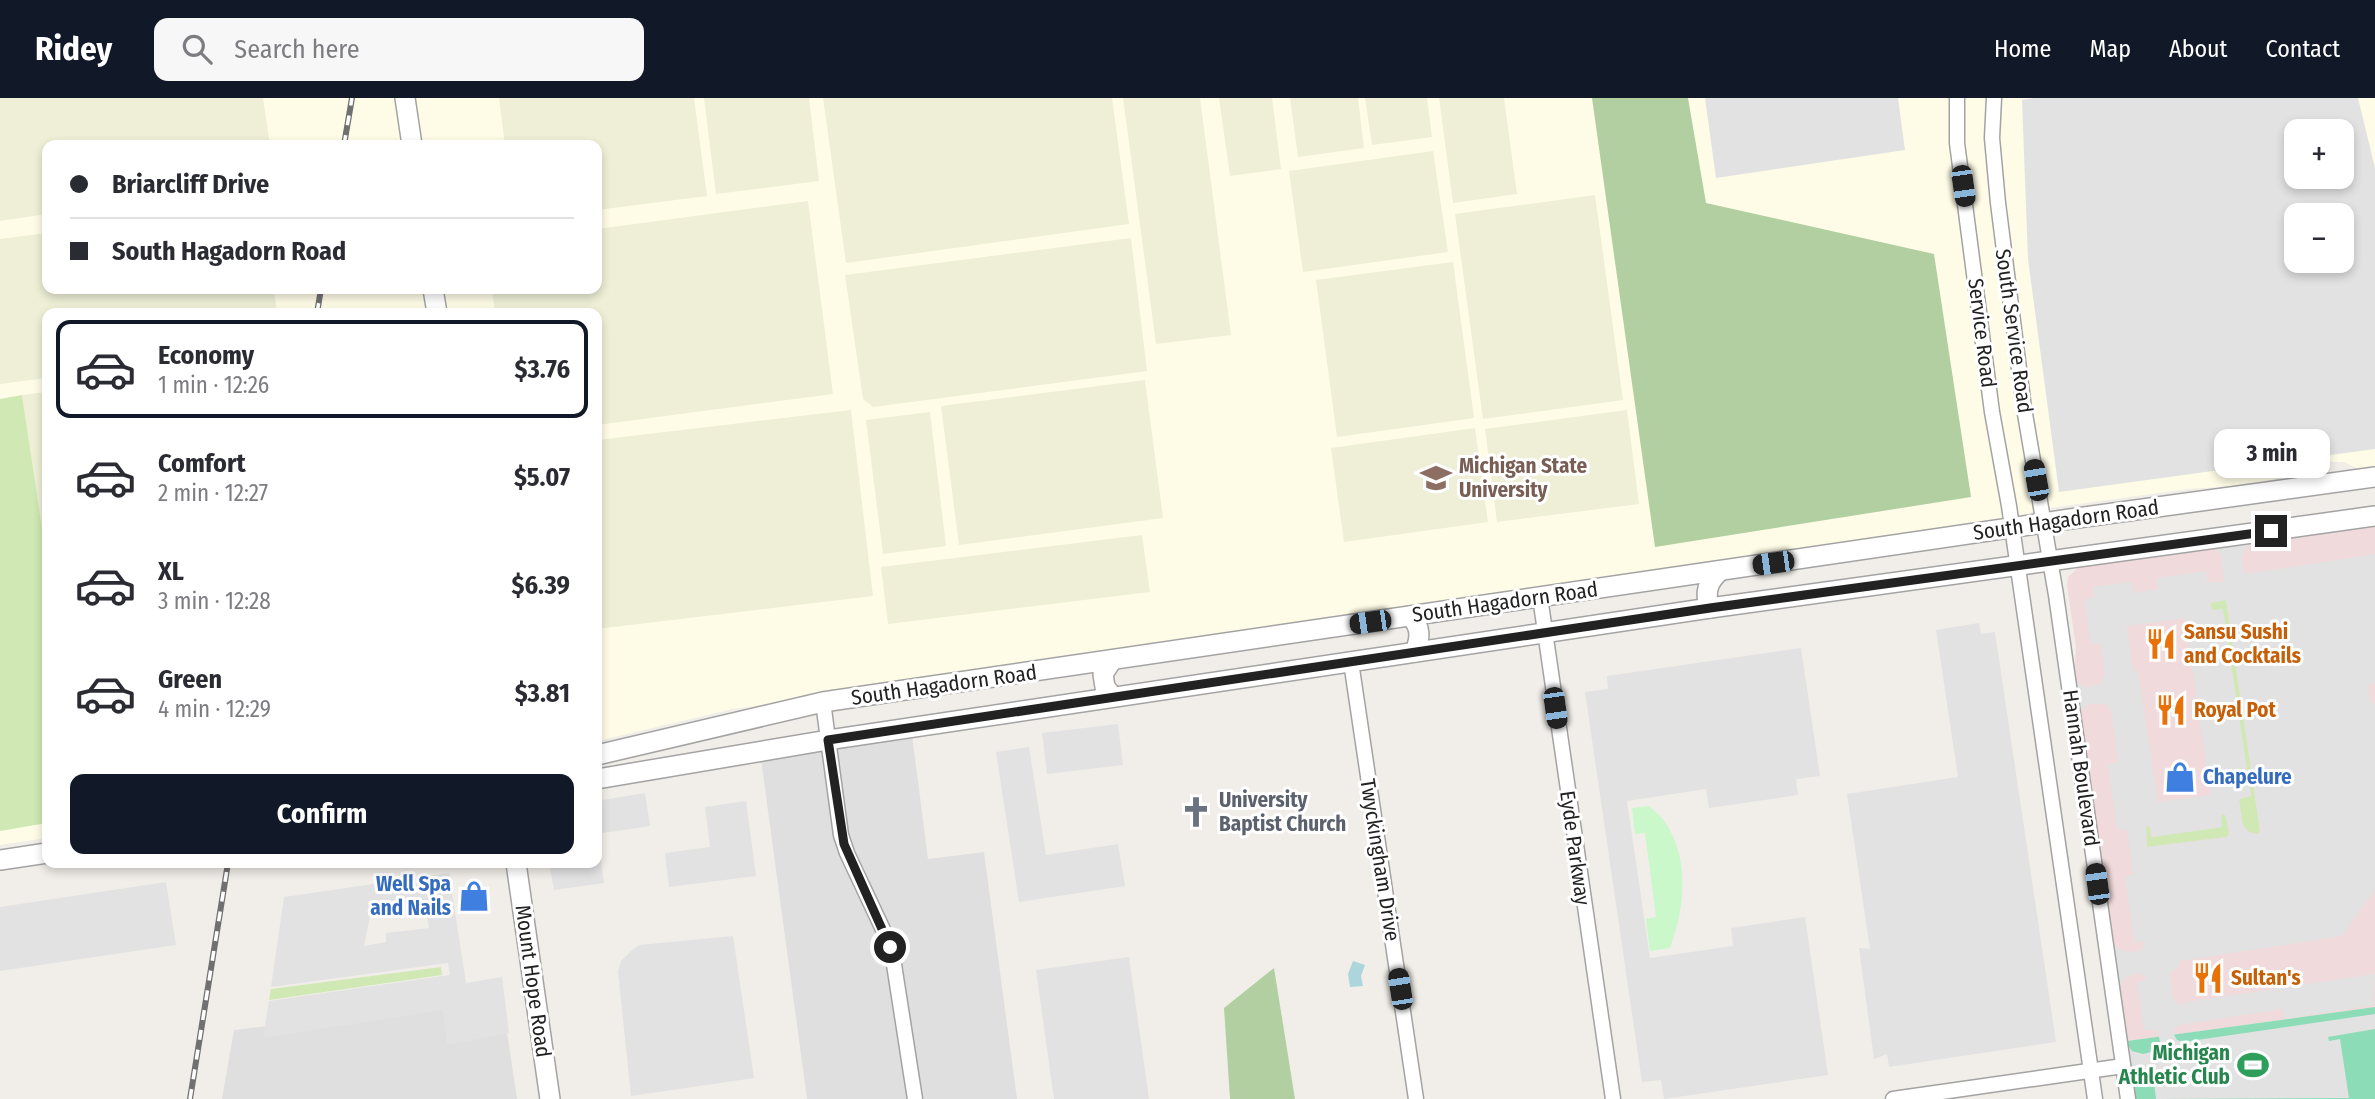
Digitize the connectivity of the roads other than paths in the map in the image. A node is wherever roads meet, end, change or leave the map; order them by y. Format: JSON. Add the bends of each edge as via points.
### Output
{"nodes":[{"id":1,"x":405,"y":98,"type":"edge"},
{"id":2,"x":1957,"y":98,"type":"edge"},
{"id":3,"x":1994,"y":98,"type":"edge"},
{"id":4,"x":411,"y":140,"type":"edge"},
{"id":5,"x":2375,"y":477,"type":"edge"},
{"id":6,"x":2375,"y":516,"type":"edge"},
{"id":7,"x":2044,"y":523,"type":"junction"},
{"id":8,"x":2011,"y":528,"type":"junction"},
{"id":9,"x":2051,"y":562,"type":"junction"},
{"id":10,"x":2017,"y":567,"type":"junction"},
{"id":11,"x":1720,"y":571,"type":"junction"},
{"id":12,"x":1539,"y":597,"type":"junction"},
{"id":13,"x":1710,"y":608,"type":"junction"},
{"id":14,"x":1410,"y":616,"type":"junction"},
{"id":15,"x":1545,"y":633,"type":"junction"},
{"id":16,"x":1415,"y":652,"type":"junction"},
{"id":17,"x":1112,"y":660,"type":"junction"},
{"id":18,"x":1351,"y":662,"type":"junction"},
{"id":19,"x":1113,"y":698,"type":"junction"},
{"id":20,"x":823,"y":702,"type":"junction"},
{"id":21,"x":828,"y":740,"type":"junction"},
{"id":22,"x":602,"y":754,"type":"edge"},
{"id":23,"x":602,"y":778,"type":"edge"},
{"id":24,"x":42,"y":854,"type":"edge"},
{"id":25,"x":0,"y":860,"type":"edge"},
{"id":26,"x":517,"y":868,"type":"edge"},
{"id":27,"x":2123,"y":1066,"type":"junction"},
{"id":28,"x":2091,"y":1070,"type":"junction"},
{"id":29,"x":550,"y":1099,"type":"edge"},
{"id":30,"x":915,"y":1099,"type":"edge"},
{"id":31,"x":1416,"y":1099,"type":"edge"},
{"id":32,"x":1613,"y":1099,"type":"edge"},
{"id":33,"x":1893,"y":1099,"type":"edge"},
{"id":34,"x":2095,"y":1099,"type":"edge"},
{"id":35,"x":2128,"y":1099,"type":"edge"}],
"edges":[{"from":1,"to":4,"type":"street"},
{"from":2,"to":8,"type":"street","name":"Service Road","via":[[1957,143]]},
{"from":3,"to":7,"type":"street","name":"South Service Road","via":[[1992,138],[2001,232]]},
{"from":5,"to":7,"type":"street","name":"South Hagadorn Road"},
{"from":6,"to":9,"type":"street","name":"South Hagadorn Road"},
{"from":7,"to":8,"type":"street","name":"South Hagadorn Road"},
{"from":7,"to":9,"type":"street","name":"South Service Road"},
{"from":8,"to":10,"type":"street","name":"Service Road"},
{"from":8,"to":11,"type":"street","name":"South Hagadorn Road"},
{"from":9,"to":10,"type":"street","name":"South Hagadorn Road"},
{"from":9,"to":27,"type":"street","name":"Hannah Boulevard"},
{"from":10,"to":13,"type":"street","name":"South Hagadorn Road"},
{"from":10,"to":28,"type":"street","name":"Hannah Boulevard"},
{"from":11,"to":12,"type":"street","name":"South Hagadorn Road"},
{"from":11,"to":13,"type":"street","via":[[1708,586]]},
{"from":12,"to":14,"type":"street","name":"South Hagadorn Road"},
{"from":12,"to":15,"type":"street","name":"Eyde Parkway"},
{"from":13,"to":15,"type":"street","name":"South Hagadorn Road"},
{"from":14,"to":16,"type":"street","via":[[1419,632]]},
{"from":14,"to":17,"type":"street","name":"South Hagadorn Road"},
{"from":15,"to":16,"type":"street","name":"South Hagadorn Road"},
{"from":15,"to":32,"type":"street","name":"Eyde Parkway"},
{"from":16,"to":18,"type":"street","name":"South Hagadorn Road"},
{"from":17,"to":19,"type":"street","via":[[1103,674]]},
{"from":17,"to":20,"type":"street","name":"South Hagadorn Road"},
{"from":18,"to":19,"type":"street","name":"South Hagadorn Road"},
{"from":18,"to":31,"type":"street","name":"Twyckingham Drive"},
{"from":19,"to":21,"type":"street","name":"South Hagadorn Road"},
{"from":20,"to":21,"type":"street"},
{"from":20,"to":22,"type":"street","name":"South Hagadorn Road"},
{"from":21,"to":23,"type":"street","name":"South Hagadorn Road"},
{"from":21,"to":30,"type":"street","via":[[844,844],[893,958]]},
{"from":24,"to":25,"type":"street"},
{"from":26,"to":29,"type":"street","name":"Mount Hope Road"},
{"from":27,"to":28,"type":"street"},
{"from":27,"to":35,"type":"street","name":"Hannah Boulevard"},
{"from":28,"to":33,"type":"street"},
{"from":28,"to":34,"type":"street","name":"Hannah Boulevard"}]}
